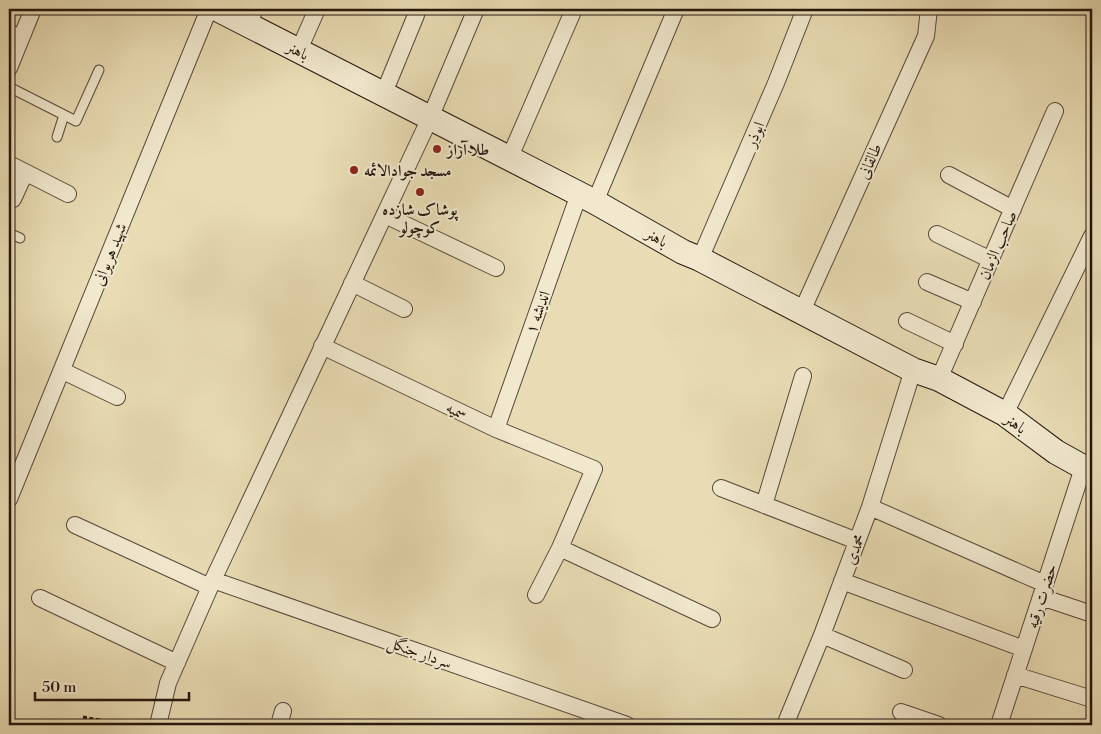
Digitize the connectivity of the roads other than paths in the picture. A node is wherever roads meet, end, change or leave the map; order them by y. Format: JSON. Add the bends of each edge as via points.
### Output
{"nodes":[{"id":1,"x":33,"y":9,"type":"edge"},
{"id":2,"x":209,"y":9,"type":"edge"},
{"id":3,"x":217,"y":9,"type":"edge"},
{"id":4,"x":317,"y":9,"type":"edge"},
{"id":5,"x":476,"y":9,"type":"edge"},
{"id":6,"x":574,"y":9,"type":"edge"},
{"id":7,"x":676,"y":9,"type":"edge"},
{"id":8,"x":805,"y":9,"type":"edge"},
{"id":9,"x":929,"y":9,"type":"edge"},
{"id":10,"x":416,"y":15,"type":"dead end"},
{"id":11,"x":251,"y":17,"type":"edge"},
{"id":12,"x":15,"y":32,"type":"edge"},
{"id":13,"x":299,"y":50,"type":"junction"},
{"id":14,"x":9,"y":68,"type":"edge"},
{"id":15,"x":99,"y":70,"type":"dead end"},
{"id":16,"x":9,"y":87,"type":"edge"},
{"id":17,"x":384,"y":93,"type":"junction"},
{"id":18,"x":1055,"y":111,"type":"dead end"},
{"id":19,"x":64,"y":115,"type":"junction"},
{"id":20,"x":430,"y":118,"type":"junction"},
{"id":21,"x":57,"y":136,"type":"dead end"},
{"id":22,"x":509,"y":159,"type":"junction"},
{"id":23,"x":9,"y":164,"type":"edge"},
{"id":24,"x":25,"y":173,"type":"junction"},
{"id":25,"x":950,"y":175,"type":"dead end"},
{"id":26,"x":68,"y":194,"type":"dead end"},
{"id":27,"x":587,"y":198,"type":"junction"},
{"id":28,"x":13,"y":199,"type":"dead end"},
{"id":29,"x":1013,"y":209,"type":"junction"},
{"id":30,"x":385,"y":215,"type":"junction"},
{"id":31,"x":9,"y":232,"type":"edge"},
{"id":32,"x":937,"y":234,"type":"dead end"},
{"id":33,"x":1092,"y":236,"type":"edge"},
{"id":34,"x":20,"y":238,"type":"dead end"},
{"id":35,"x":700,"y":259,"type":"junction"},
{"id":36,"x":991,"y":260,"type":"junction"},
{"id":37,"x":496,"y":268,"type":"dead end"},
{"id":38,"x":927,"y":282,"type":"dead end"},
{"id":39,"x":352,"y":283,"type":"junction"},
{"id":40,"x":973,"y":302,"type":"junction"},
{"id":41,"x":404,"y":309,"type":"dead end"},
{"id":42,"x":802,"y":311,"type":"junction"},
{"id":43,"x":907,"y":321,"type":"dead end"},
{"id":44,"x":955,"y":344,"type":"junction"},
{"id":45,"x":322,"y":346,"type":"junction"},
{"id":46,"x":913,"y":370,"type":"junction"},
{"id":47,"x":65,"y":372,"type":"dead end"},
{"id":48,"x":803,"y":376,"type":"dead end"},
{"id":49,"x":938,"y":379,"type":"junction"},
{"id":50,"x":117,"y":397,"type":"dead end"},
{"id":51,"x":1005,"y":414,"type":"junction"},
{"id":52,"x":496,"y":429,"type":"junction"},
{"id":53,"x":1088,"y":470,"type":"edge"},
{"id":54,"x":721,"y":488,"type":"dead end"},
{"id":55,"x":9,"y":499,"type":"edge"},
{"id":56,"x":764,"y":505,"type":"junction"},
{"id":57,"x":870,"y":507,"type":"junction"},
{"id":58,"x":75,"y":525,"type":"dead end"},
{"id":59,"x":858,"y":541,"type":"junction"},
{"id":60,"x":560,"y":548,"type":"junction"},
{"id":61,"x":842,"y":581,"type":"junction"},
{"id":62,"x":211,"y":584,"type":"junction"},
{"id":63,"x":1043,"y":590,"type":"junction"},
{"id":64,"x":536,"y":595,"type":"dead end"},
{"id":65,"x":40,"y":598,"type":"dead end"},
{"id":66,"x":1092,"y":614,"type":"edge"},
{"id":67,"x":712,"y":619,"type":"dead end"},
{"id":68,"x":822,"y":635,"type":"junction"},
{"id":69,"x":1024,"y":649,"type":"junction"},
{"id":70,"x":177,"y":663,"type":"junction"},
{"id":71,"x":904,"y":670,"type":"dead end"},
{"id":72,"x":1015,"y":675,"type":"junction"},
{"id":73,"x":1092,"y":699,"type":"edge"},
{"id":74,"x":901,"y":712,"type":"dead end"},
{"id":75,"x":158,"y":725,"type":"edge"},
{"id":76,"x":627,"y":725,"type":"edge"},
{"id":77,"x":785,"y":725,"type":"edge"},
{"id":78,"x":939,"y":725,"type":"edge"},
{"id":79,"x":999,"y":725,"type":"edge"}],
"edges":[{"from":1,"to":12,"type":"street"},
{"from":2,"to":55,"type":"street","name":"شهید هریوانی"},
{"from":3,"to":11,"type":"street","name":"باهنر"},
{"from":4,"to":13,"type":"street"},
{"from":5,"to":20,"type":"street"},
{"from":6,"to":22,"type":"street"},
{"from":7,"to":27,"type":"street","name":"اندیشه ۱"},
{"from":8,"to":35,"type":"street","name":"ابوذر"},
{"from":9,"to":42,"type":"street","name":"طالقانی","via":[[926,36]]},
{"from":10,"to":17,"type":"street"},
{"from":11,"to":13,"type":"street","name":"باهنر"},
{"from":12,"to":14,"type":"street"},
{"from":13,"to":17,"type":"street","name":"باهنر"},
{"from":15,"to":19,"type":"lane","via":[[76,121]]},
{"from":16,"to":19,"type":"lane"},
{"from":17,"to":20,"type":"street","name":"باهنر"},
{"from":18,"to":29,"type":"street","name":"صاحب الزمان"},
{"from":19,"to":21,"type":"lane"},
{"from":20,"to":22,"type":"street","name":"باهنر"},
{"from":20,"to":30,"type":"street"},
{"from":22,"to":27,"type":"street","name":"باهنر"},
{"from":23,"to":24,"type":"street"},
{"from":24,"to":26,"type":"street"},
{"from":24,"to":28,"type":"street"},
{"from":25,"to":29,"type":"street"},
{"from":27,"to":35,"type":"street","name":"باهنر"},
{"from":27,"to":52,"type":"street","name":"اندیشه ۱"},
{"from":29,"to":36,"type":"street","name":"صاحب الزمان"},
{"from":30,"to":37,"type":"street"},
{"from":30,"to":39,"type":"street"},
{"from":31,"to":34,"type":"lane"},
{"from":32,"to":36,"type":"street"},
{"from":33,"to":51,"type":"street"},
{"from":35,"to":42,"type":"street","name":"باهنر"},
{"from":36,"to":40,"type":"street","name":"صاحب الزمان"},
{"from":38,"to":40,"type":"street"},
{"from":39,"to":41,"type":"street"},
{"from":39,"to":45,"type":"street"},
{"from":40,"to":44,"type":"street","name":"صاحب الزمان"},
{"from":42,"to":46,"type":"street","name":"باهنر"},
{"from":43,"to":44,"type":"street"},
{"from":44,"to":49,"type":"street","name":"صاحب الزمان"},
{"from":45,"to":52,"type":"street","name":"سمیه"},
{"from":45,"to":62,"type":"street"},
{"from":46,"to":49,"type":"street","name":"باهنر"},
{"from":46,"to":57,"type":"street","name":"محمدی"},
{"from":47,"to":50,"type":"street"},
{"from":48,"to":56,"type":"street"},
{"from":49,"to":51,"type":"street","name":"باهنر"},
{"from":51,"to":53,"type":"street","name":"باهنر","via":[[1056,452]]},
{"from":52,"to":60,"type":"street","name":"سمیه","via":[[594,469]]},
{"from":53,"to":63,"type":"street","name":"حضرت رقیه"},
{"from":54,"to":56,"type":"street"},
{"from":56,"to":59,"type":"street"},
{"from":57,"to":59,"type":"street","name":"محمدی"},
{"from":57,"to":63,"type":"street"},
{"from":58,"to":62,"type":"street","name":"سردار جنگل"},
{"from":59,"to":61,"type":"street","name":"محمدی"},
{"from":60,"to":64,"type":"street"},
{"from":60,"to":67,"type":"street"},
{"from":61,"to":68,"type":"street","name":"محمدی"},
{"from":61,"to":69,"type":"street"},
{"from":62,"to":70,"type":"street"},
{"from":62,"to":76,"type":"street","name":"سردار جنگل"},
{"from":63,"to":66,"type":"street"},
{"from":63,"to":69,"type":"street","name":"حضرت رقیه"},
{"from":65,"to":70,"type":"street"},
{"from":68,"to":71,"type":"street"},
{"from":68,"to":77,"type":"street","name":"محمدی"},
{"from":69,"to":72,"type":"street","name":"حضرت رقیه"},
{"from":70,"to":75,"type":"street","via":[[168,683]]},
{"from":72,"to":73,"type":"street"},
{"from":72,"to":79,"type":"street","name":"حضرت رقیه"},
{"from":74,"to":78,"type":"street"}]}
